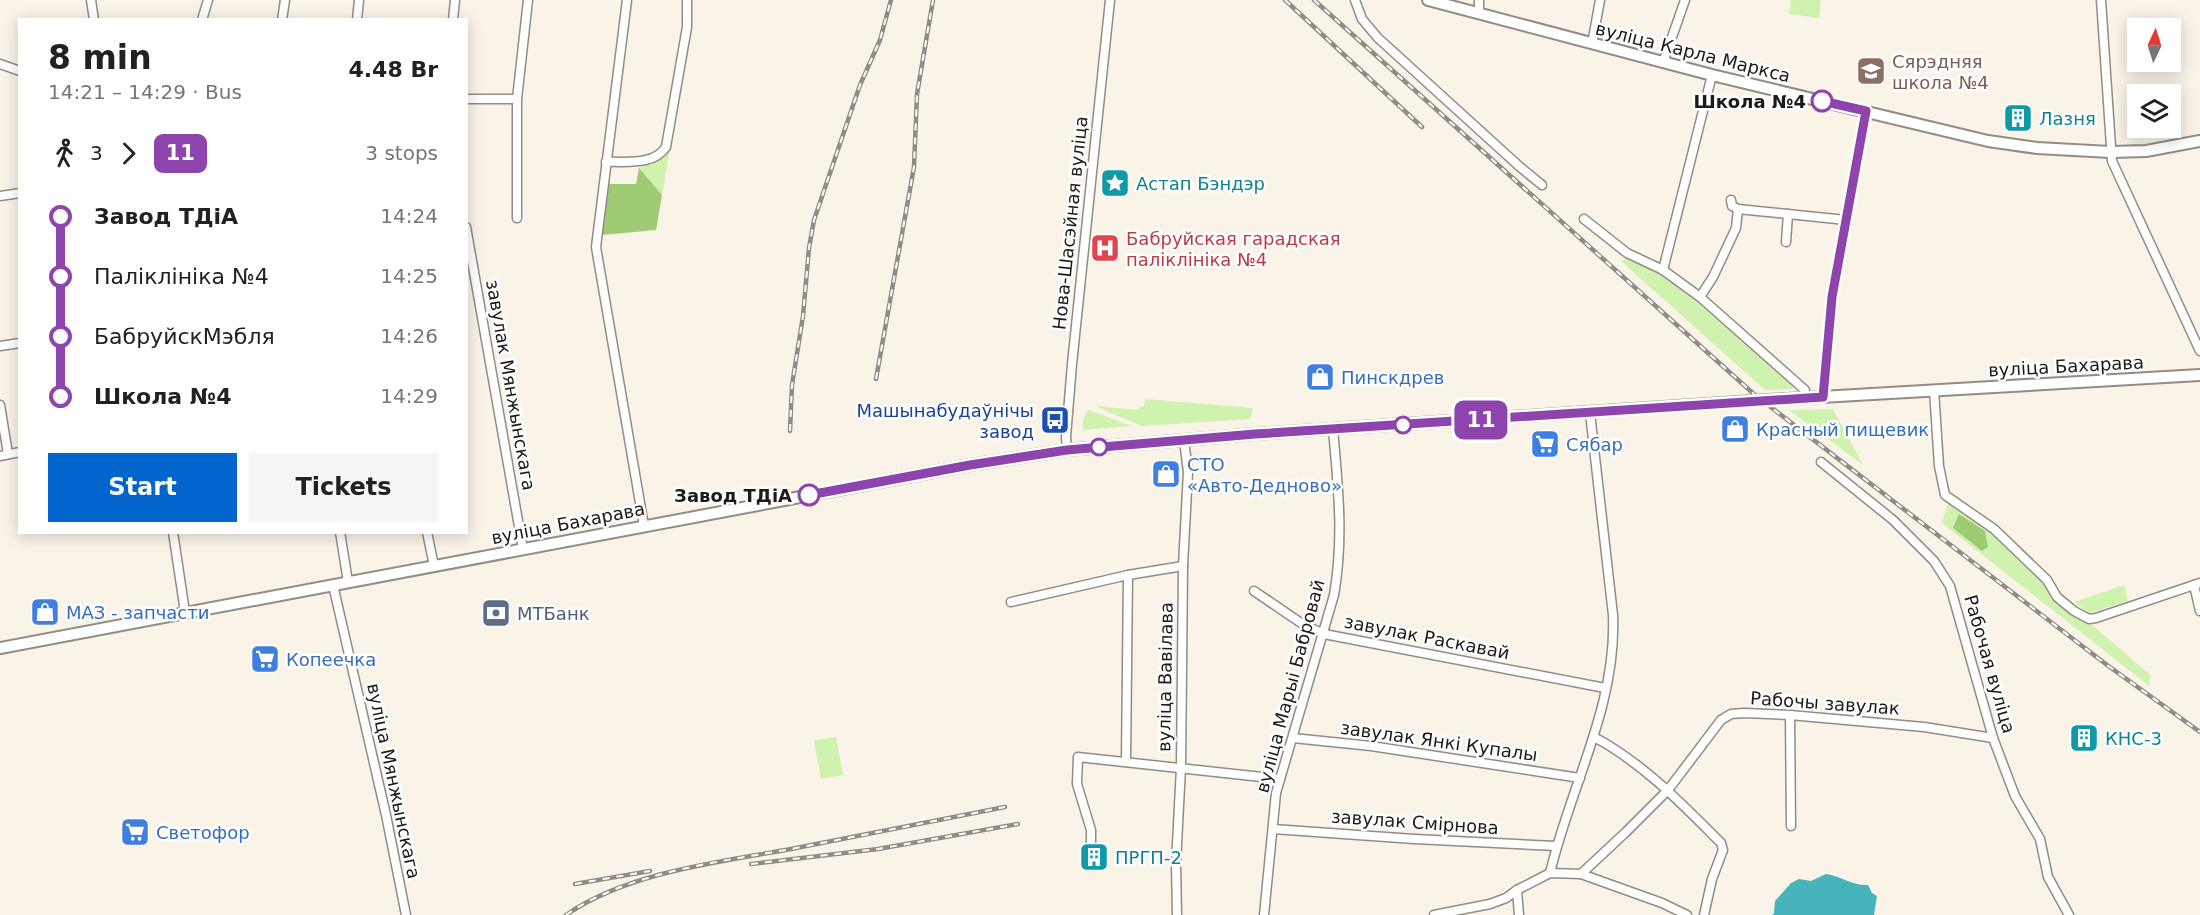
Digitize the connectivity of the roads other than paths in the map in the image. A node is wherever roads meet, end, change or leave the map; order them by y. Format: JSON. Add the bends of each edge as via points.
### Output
{"nodes":[{"id":1,"x":91,"y":0,"type":"edge"},
{"id":2,"x":208,"y":0,"type":"edge"},
{"id":3,"x":285,"y":0,"type":"edge"},
{"id":4,"x":359,"y":0,"type":"edge"},
{"id":5,"x":455,"y":0,"type":"edge"},
{"id":6,"x":528,"y":0,"type":"edge"},
{"id":7,"x":627,"y":0,"type":"edge"},
{"id":8,"x":687,"y":0,"type":"edge"},
{"id":9,"x":1110,"y":0,"type":"edge"},
{"id":10,"x":1355,"y":0,"type":"edge"},
{"id":11,"x":1428,"y":0,"type":"edge"},
{"id":12,"x":1479,"y":0,"type":"edge"},
{"id":13,"x":1600,"y":0,"type":"edge"},
{"id":14,"x":1685,"y":0,"type":"edge"},
{"id":15,"x":2100,"y":0,"type":"edge"},
{"id":16,"x":1479,"y":14,"type":"junction"},
{"id":17,"x":94,"y":18,"type":"edge"},
{"id":18,"x":203,"y":18,"type":"edge"},
{"id":19,"x":282,"y":18,"type":"edge"},
{"id":20,"x":357,"y":18,"type":"edge"},
{"id":21,"x":453,"y":18,"type":"edge"},
{"id":22,"x":1592,"y":44,"type":"junction"},
{"id":23,"x":0,"y":63,"type":"edge"},
{"id":24,"x":1662,"y":63,"type":"junction"},
{"id":25,"x":18,"y":69,"type":"edge"},
{"id":26,"x":1712,"y":75,"type":"junction"},
{"id":27,"x":468,"y":99,"type":"edge"},
{"id":28,"x":518,"y":99,"type":"junction"},
{"id":29,"x":1866,"y":111,"type":"junction"},
{"id":30,"x":2200,"y":141,"type":"edge"},
{"id":31,"x":2110,"y":152,"type":"junction"},
{"id":32,"x":606,"y":162,"type":"junction"},
{"id":33,"x":1542,"y":185,"type":"dead end"},
{"id":34,"x":18,"y":193,"type":"edge"},
{"id":35,"x":0,"y":196,"type":"edge"},
{"id":36,"x":1731,"y":200,"type":"dead end"},
{"id":37,"x":1738,"y":209,"type":"junction"},
{"id":38,"x":1788,"y":214,"type":"junction"},
{"id":39,"x":518,"y":218,"type":"dead end"},
{"id":40,"x":1584,"y":219,"type":"dead end"},
{"id":41,"x":1846,"y":220,"type":"junction"},
{"id":42,"x":468,"y":238,"type":"edge"},
{"id":43,"x":1786,"y":242,"type":"dead end"},
{"id":44,"x":1663,"y":270,"type":"junction"},
{"id":45,"x":1700,"y":297,"type":"junction"},
{"id":46,"x":18,"y":343,"type":"edge"},
{"id":47,"x":0,"y":346,"type":"edge"},
{"id":48,"x":2200,"y":351,"type":"edge"},
{"id":49,"x":2200,"y":375,"type":"edge"},
{"id":50,"x":1934,"y":390,"type":"junction"},
{"id":51,"x":1823,"y":397,"type":"junction"},
{"id":52,"x":1806,"y":399,"type":"junction"},
{"id":53,"x":0,"y":405,"type":"edge"},
{"id":54,"x":1590,"y":413,"type":"junction"},
{"id":55,"x":1333,"y":429,"type":"junction"},
{"id":56,"x":1184,"y":440,"type":"junction"},
{"id":57,"x":1067,"y":450,"type":"junction"},
{"id":58,"x":4,"y":455,"type":"edge"},
{"id":59,"x":1821,"y":462,"type":"dead end"},
{"id":60,"x":644,"y":526,"type":"junction"},
{"id":61,"x":173,"y":534,"type":"edge"},
{"id":62,"x":340,"y":534,"type":"edge"},
{"id":63,"x":427,"y":534,"type":"edge"},
{"id":64,"x":524,"y":549,"type":"junction"},
{"id":65,"x":434,"y":566,"type":"junction"},
{"id":66,"x":1183,"y":566,"type":"junction"},
{"id":67,"x":1128,"y":575,"type":"junction"},
{"id":68,"x":348,"y":582,"type":"junction"},
{"id":69,"x":2197,"y":584,"type":"edge"},
{"id":70,"x":333,"y":585,"type":"junction"},
{"id":71,"x":1254,"y":591,"type":"dead end"},
{"id":72,"x":1011,"y":602,"type":"dead end"},
{"id":73,"x":2200,"y":610,"type":"edge"},
{"id":74,"x":185,"y":612,"type":"junction"},
{"id":75,"x":1324,"y":633,"type":"junction"},
{"id":76,"x":0,"y":648,"type":"edge"},
{"id":77,"x":1605,"y":688,"type":"junction"},
{"id":78,"x":1790,"y":715,"type":"junction"},
{"id":79,"x":1594,"y":737,"type":"junction"},
{"id":80,"x":1293,"y":738,"type":"junction"},
{"id":81,"x":1993,"y":738,"type":"junction"},
{"id":82,"x":1126,"y":761,"type":"junction"},
{"id":83,"x":1180,"y":767,"type":"junction"},
{"id":84,"x":1580,"y":778,"type":"junction"},
{"id":85,"x":1280,"y":779,"type":"junction"},
{"id":86,"x":1668,"y":790,"type":"junction"},
{"id":87,"x":1791,"y":826,"type":"dead end"},
{"id":88,"x":1273,"y":829,"type":"junction"},
{"id":89,"x":1556,"y":846,"type":"junction"},
{"id":90,"x":1091,"y":850,"type":"dead end"},
{"id":91,"x":1550,"y":873,"type":"junction"},
{"id":92,"x":1581,"y":874,"type":"junction"},
{"id":93,"x":1517,"y":890,"type":"junction"},
{"id":94,"x":406,"y":915,"type":"edge"},
{"id":95,"x":1177,"y":915,"type":"edge"},
{"id":96,"x":1264,"y":915,"type":"edge"},
{"id":97,"x":1434,"y":915,"type":"edge"},
{"id":98,"x":1519,"y":915,"type":"edge"},
{"id":99,"x":1687,"y":915,"type":"edge"},
{"id":100,"x":1704,"y":915,"type":"edge"},
{"id":101,"x":2069,"y":915,"type":"edge"}],
"edges":[{"from":1,"to":17,"type":"street"},
{"from":2,"to":18,"type":"street"},
{"from":3,"to":19,"type":"street"},
{"from":4,"to":20,"type":"street"},
{"from":5,"to":21,"type":"street"},
{"from":6,"to":28,"type":"street"},
{"from":7,"to":32,"type":"street"},
{"from":8,"to":32,"type":"street","via":[[687,27],[666,147],[650,160]]},
{"from":9,"to":57,"type":"street","name":"Нова-Шасэйная вуліца","via":[[1072,364]]},
{"from":10,"to":33,"type":"street","via":[[1362,19],[1378,38]]},
{"from":11,"to":16,"type":"main road","name":"вуліца Карла Маркса"},
{"from":12,"to":16,"type":"street"},
{"from":13,"to":22,"type":"street"},
{"from":14,"to":24,"type":"street"},
{"from":15,"to":31,"type":"street"},
{"from":16,"to":22,"type":"main road","name":"вуліца Карла Маркса"},
{"from":22,"to":24,"type":"main road","name":"вуліца Карла Маркса"},
{"from":23,"to":25,"type":"street"},
{"from":24,"to":26,"type":"main road","name":"вуліца Карла Маркса"},
{"from":26,"to":29,"type":"main road","name":"вуліца Карла Маркса"},
{"from":26,"to":44,"type":"street"},
{"from":27,"to":28,"type":"street"},
{"from":28,"to":39,"type":"street"},
{"from":29,"to":31,"type":"main road","name":"вуліца Карла Маркса","via":[[1988,141]]},
{"from":29,"to":41,"type":"street"},
{"from":30,"to":31,"type":"main road","name":"вуліца Карла Маркса","via":[[2146,151]]},
{"from":31,"to":48,"type":"street","via":[[2128,200]]},
{"from":32,"to":60,"type":"street","via":[[596,247]]},
{"from":34,"to":35,"type":"street"},
{"from":36,"to":37,"type":"street"},
{"from":37,"to":38,"type":"street"},
{"from":37,"to":45,"type":"street","via":[[1736,228]]},
{"from":38,"to":41,"type":"street"},
{"from":38,"to":43,"type":"street"},
{"from":40,"to":44,"type":"street","via":[[1627,253]]},
{"from":41,"to":51,"type":"street","via":[[1832,297]]},
{"from":42,"to":64,"type":"street","name":"завулак Мянжынскага"},
{"from":44,"to":45,"type":"street"},
{"from":45,"to":52,"type":"street","via":[[1805,390]]},
{"from":46,"to":47,"type":"street"},
{"from":49,"to":50,"type":"main road","name":"вуліца Бахарава"},
{"from":50,"to":51,"type":"main road","name":"вуліца Бахарава"},
{"from":50,"to":69,"type":"street","via":[[1944,495],[1994,529],[2074,611],[2089,619]]},
{"from":51,"to":52,"type":"main road","name":"вуліца Бахарава"},
{"from":52,"to":54,"type":"main road","name":"вуліца Бахарава"},
{"from":53,"to":58,"type":"street"},
{"from":54,"to":55,"type":"main road","name":"вуліца Бахарава"},
{"from":54,"to":77,"type":"street","via":[[1614,615],[1612,664]]},
{"from":55,"to":56,"type":"main road","name":"вуліца Бахарава"},
{"from":55,"to":75,"type":"street","name":"вуліца Марыі Бабровай","via":[[1341,517],[1340,560]]},
{"from":56,"to":57,"type":"main road","name":"вуліца Бахарава"},
{"from":56,"to":66,"type":"street","name":"вуліца Вавілава","via":[[1188,472]]},
{"from":57,"to":60,"type":"main road","name":"вуліца Бахарава"},
{"from":59,"to":81,"type":"street","name":"Рабочая вуліца","via":[[1893,520],[1934,561],[1950,586]]},
{"from":60,"to":64,"type":"main road","name":"вуліца Бахарава"},
{"from":61,"to":74,"type":"street"},
{"from":62,"to":68,"type":"street"},
{"from":63,"to":65,"type":"street"},
{"from":64,"to":65,"type":"main road","name":"вуліца Бахарава"},
{"from":65,"to":68,"type":"main road","name":"вуліца Бахарава"},
{"from":66,"to":67,"type":"street"},
{"from":66,"to":83,"type":"street","name":"вуліца Вавілава"},
{"from":67,"to":72,"type":"street"},
{"from":67,"to":82,"type":"street"},
{"from":68,"to":70,"type":"main road","name":"вуліца Бахарава"},
{"from":69,"to":73,"type":"street"},
{"from":70,"to":74,"type":"main road","name":"вуліца Бахарава"},
{"from":70,"to":94,"type":"street","name":"вуліца Мянжынскага"},
{"from":71,"to":75,"type":"street","name":"завулак Раскавай","via":[[1304,625]]},
{"from":74,"to":76,"type":"main road","name":"вуліца Бахарава"},
{"from":75,"to":77,"type":"street","name":"завулак Раскавай"},
{"from":75,"to":80,"type":"street","name":"вуліца Марыі Бабровай"},
{"from":77,"to":79,"type":"street"},
{"from":78,"to":81,"type":"street","name":"Рабочы завулак"},
{"from":78,"to":86,"type":"street","name":"Рабочы завулак","via":[[1744,713],[1721,720]]},
{"from":78,"to":87,"type":"street"},
{"from":79,"to":84,"type":"street"},
{"from":79,"to":86,"type":"street","via":[[1617,749]]},
{"from":80,"to":84,"type":"street","name":"завулак Янкі Купалы"},
{"from":80,"to":85,"type":"street","name":"вуліца Марыі Бабровай"},
{"from":81,"to":101,"type":"street","name":"Рабочая вуліца","via":[[2015,796],[2040,839],[2048,877]]},
{"from":82,"to":83,"type":"street"},
{"from":82,"to":90,"type":"street","via":[[1078,757],[1077,784],[1091,830]]},
{"from":83,"to":85,"type":"street"},
{"from":83,"to":95,"type":"street","name":"вуліца Вавілава"},
{"from":84,"to":89,"type":"street"},
{"from":85,"to":88,"type":"street","name":"вуліца Марыі Бабровай"},
{"from":86,"to":92,"type":"street","name":"Рабочы завулак"},
{"from":86,"to":100,"type":"street","via":[[1721,843],[1723,850]]},
{"from":88,"to":89,"type":"street","name":"завулак Смірнова"},
{"from":88,"to":96,"type":"street","name":"вуліца Марыі Бабровай"},
{"from":89,"to":91,"type":"street"},
{"from":91,"to":92,"type":"street"},
{"from":91,"to":93,"type":"street"},
{"from":92,"to":99,"type":"street"},
{"from":93,"to":97,"type":"street","via":[[1490,904]]},
{"from":93,"to":98,"type":"street"}]}
